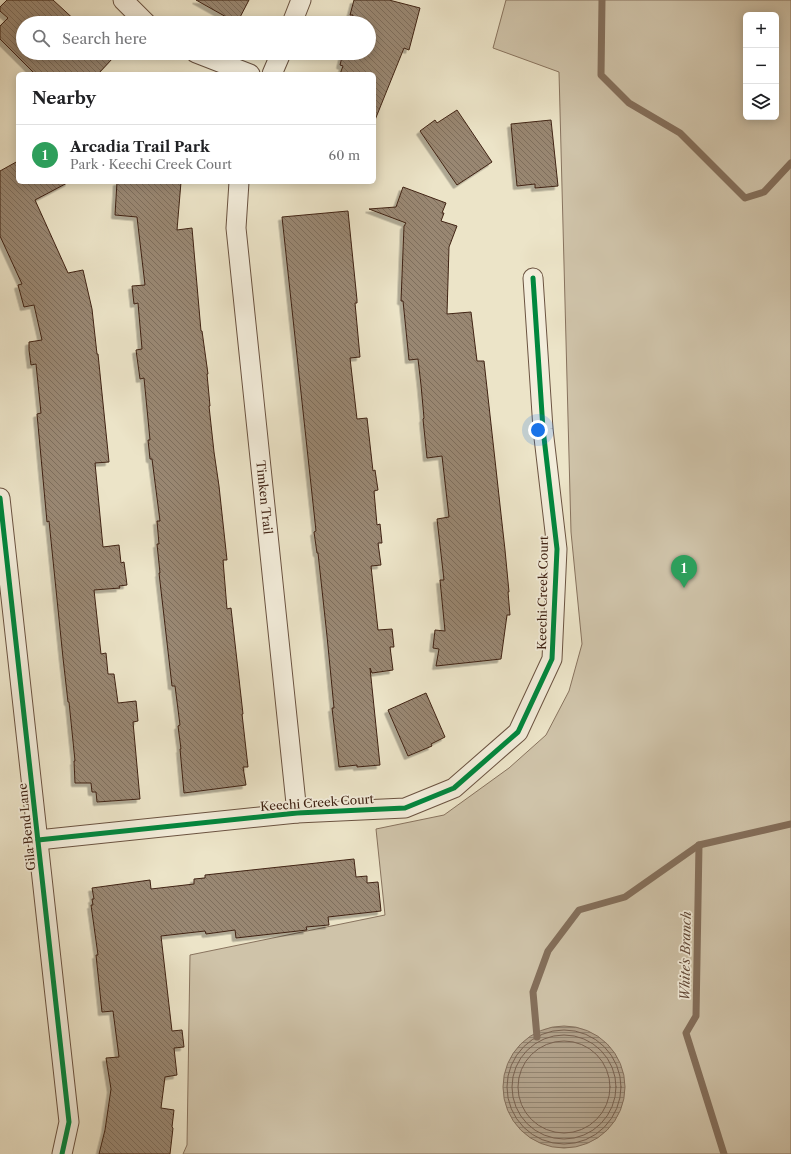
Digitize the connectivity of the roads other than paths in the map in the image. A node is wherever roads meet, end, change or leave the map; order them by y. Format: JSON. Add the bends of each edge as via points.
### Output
{"nodes":[{"id":1,"x":123,"y":0,"type":"edge"},
{"id":2,"x":301,"y":0,"type":"edge"},
{"id":3,"x":139,"y":16,"type":"edge"},
{"id":4,"x":295,"y":16,"type":"edge"},
{"id":5,"x":214,"y":60,"type":"edge"},
{"id":6,"x":278,"y":60,"type":"edge"},
{"id":7,"x":245,"y":72,"type":"edge"},
{"id":8,"x":273,"y":72,"type":"edge"},
{"id":9,"x":239,"y":184,"type":"edge"},
{"id":10,"x":533,"y":278,"type":"dead end"},
{"id":11,"x":0,"y":498,"type":"edge"},
{"id":12,"x":297,"y":812,"type":"junction"},
{"id":13,"x":38,"y":840,"type":"junction"},
{"id":14,"x":62,"y":1154,"type":"edge"}],
"edges":[{"from":1,"to":3,"type":"street"},
{"from":2,"to":4,"type":"street"},
{"from":5,"to":7,"type":"street"},
{"from":6,"to":8,"type":"street"},
{"from":9,"to":12,"type":"street","name":"Timken Trail","via":[[236,228]]},
{"from":10,"to":12,"type":"street","name":"Keechi Creek Court","via":[[543,429],[557,549],[552,659],[518,732],[454,788],[405,808]]},
{"from":11,"to":13,"type":"street","name":"Gila Bend Lane"},
{"from":12,"to":13,"type":"street","name":"Keechi Creek Court"},
{"from":13,"to":14,"type":"street","name":"Gila Bend Lane","via":[[69,1122]]}]}
